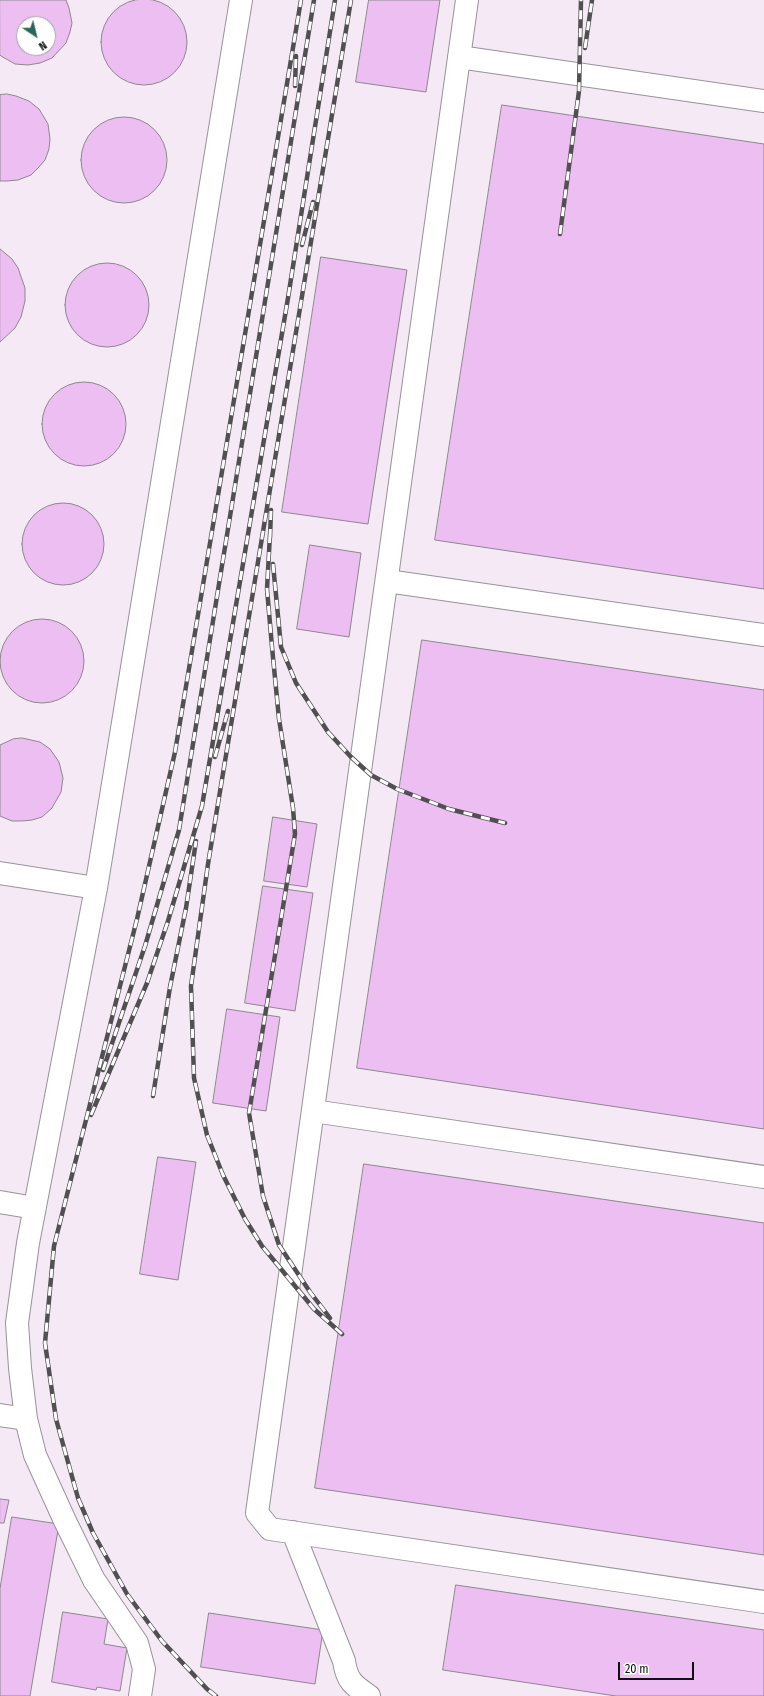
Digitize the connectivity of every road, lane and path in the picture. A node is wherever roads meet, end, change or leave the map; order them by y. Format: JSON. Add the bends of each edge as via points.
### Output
{"nodes":[{"id":1,"x":241,"y":0,"type":"edge"},
{"id":2,"x":467,"y":0,"type":"edge"},
{"id":3,"x":460,"y":57,"type":"junction"},
{"id":4,"x":764,"y":101,"type":"edge"},
{"id":5,"x":386,"y":581,"type":"junction"},
{"id":6,"x":764,"y":635,"type":"edge"},
{"id":7,"x":0,"y":873,"type":"edge"},
{"id":8,"x":96,"y":888,"type":"junction"},
{"id":9,"x":313,"y":1111,"type":"junction"},
{"id":10,"x":764,"y":1177,"type":"edge"},
{"id":11,"x":0,"y":1202,"type":"edge"},
{"id":12,"x":23,"y":1206,"type":"dead end"},
{"id":13,"x":0,"y":1415,"type":"edge"},
{"id":14,"x":26,"y":1419,"type":"junction"},
{"id":15,"x":293,"y":1532,"type":"junction"},
{"id":16,"x":764,"y":1602,"type":"edge"},
{"id":17,"x":140,"y":1696,"type":"edge"},
{"id":18,"x":369,"y":1696,"type":"edge"}],
"edges":[{"from":1,"to":8,"type":"lane"},
{"from":2,"to":3,"type":"lane"},
{"from":3,"to":4,"type":"lane"},
{"from":3,"to":5,"type":"lane"},
{"from":5,"to":6,"type":"lane"},
{"from":5,"to":9,"type":"lane"},
{"from":7,"to":8,"type":"lane"},
{"from":8,"to":14,"type":"lane","via":[[28,1243],[17,1323]]},
{"from":9,"to":10,"type":"lane"},
{"from":9,"to":15,"type":"lane","via":[[257,1514],[270,1529]]},
{"from":11,"to":12,"type":"lane"},
{"from":13,"to":14,"type":"lane"},
{"from":14,"to":17,"type":"lane","via":[[35,1455],[94,1580],[137,1643],[144,1669]]},
{"from":15,"to":16,"type":"lane"},
{"from":15,"to":18,"type":"lane","via":[[344,1661],[346,1676]]}]}
